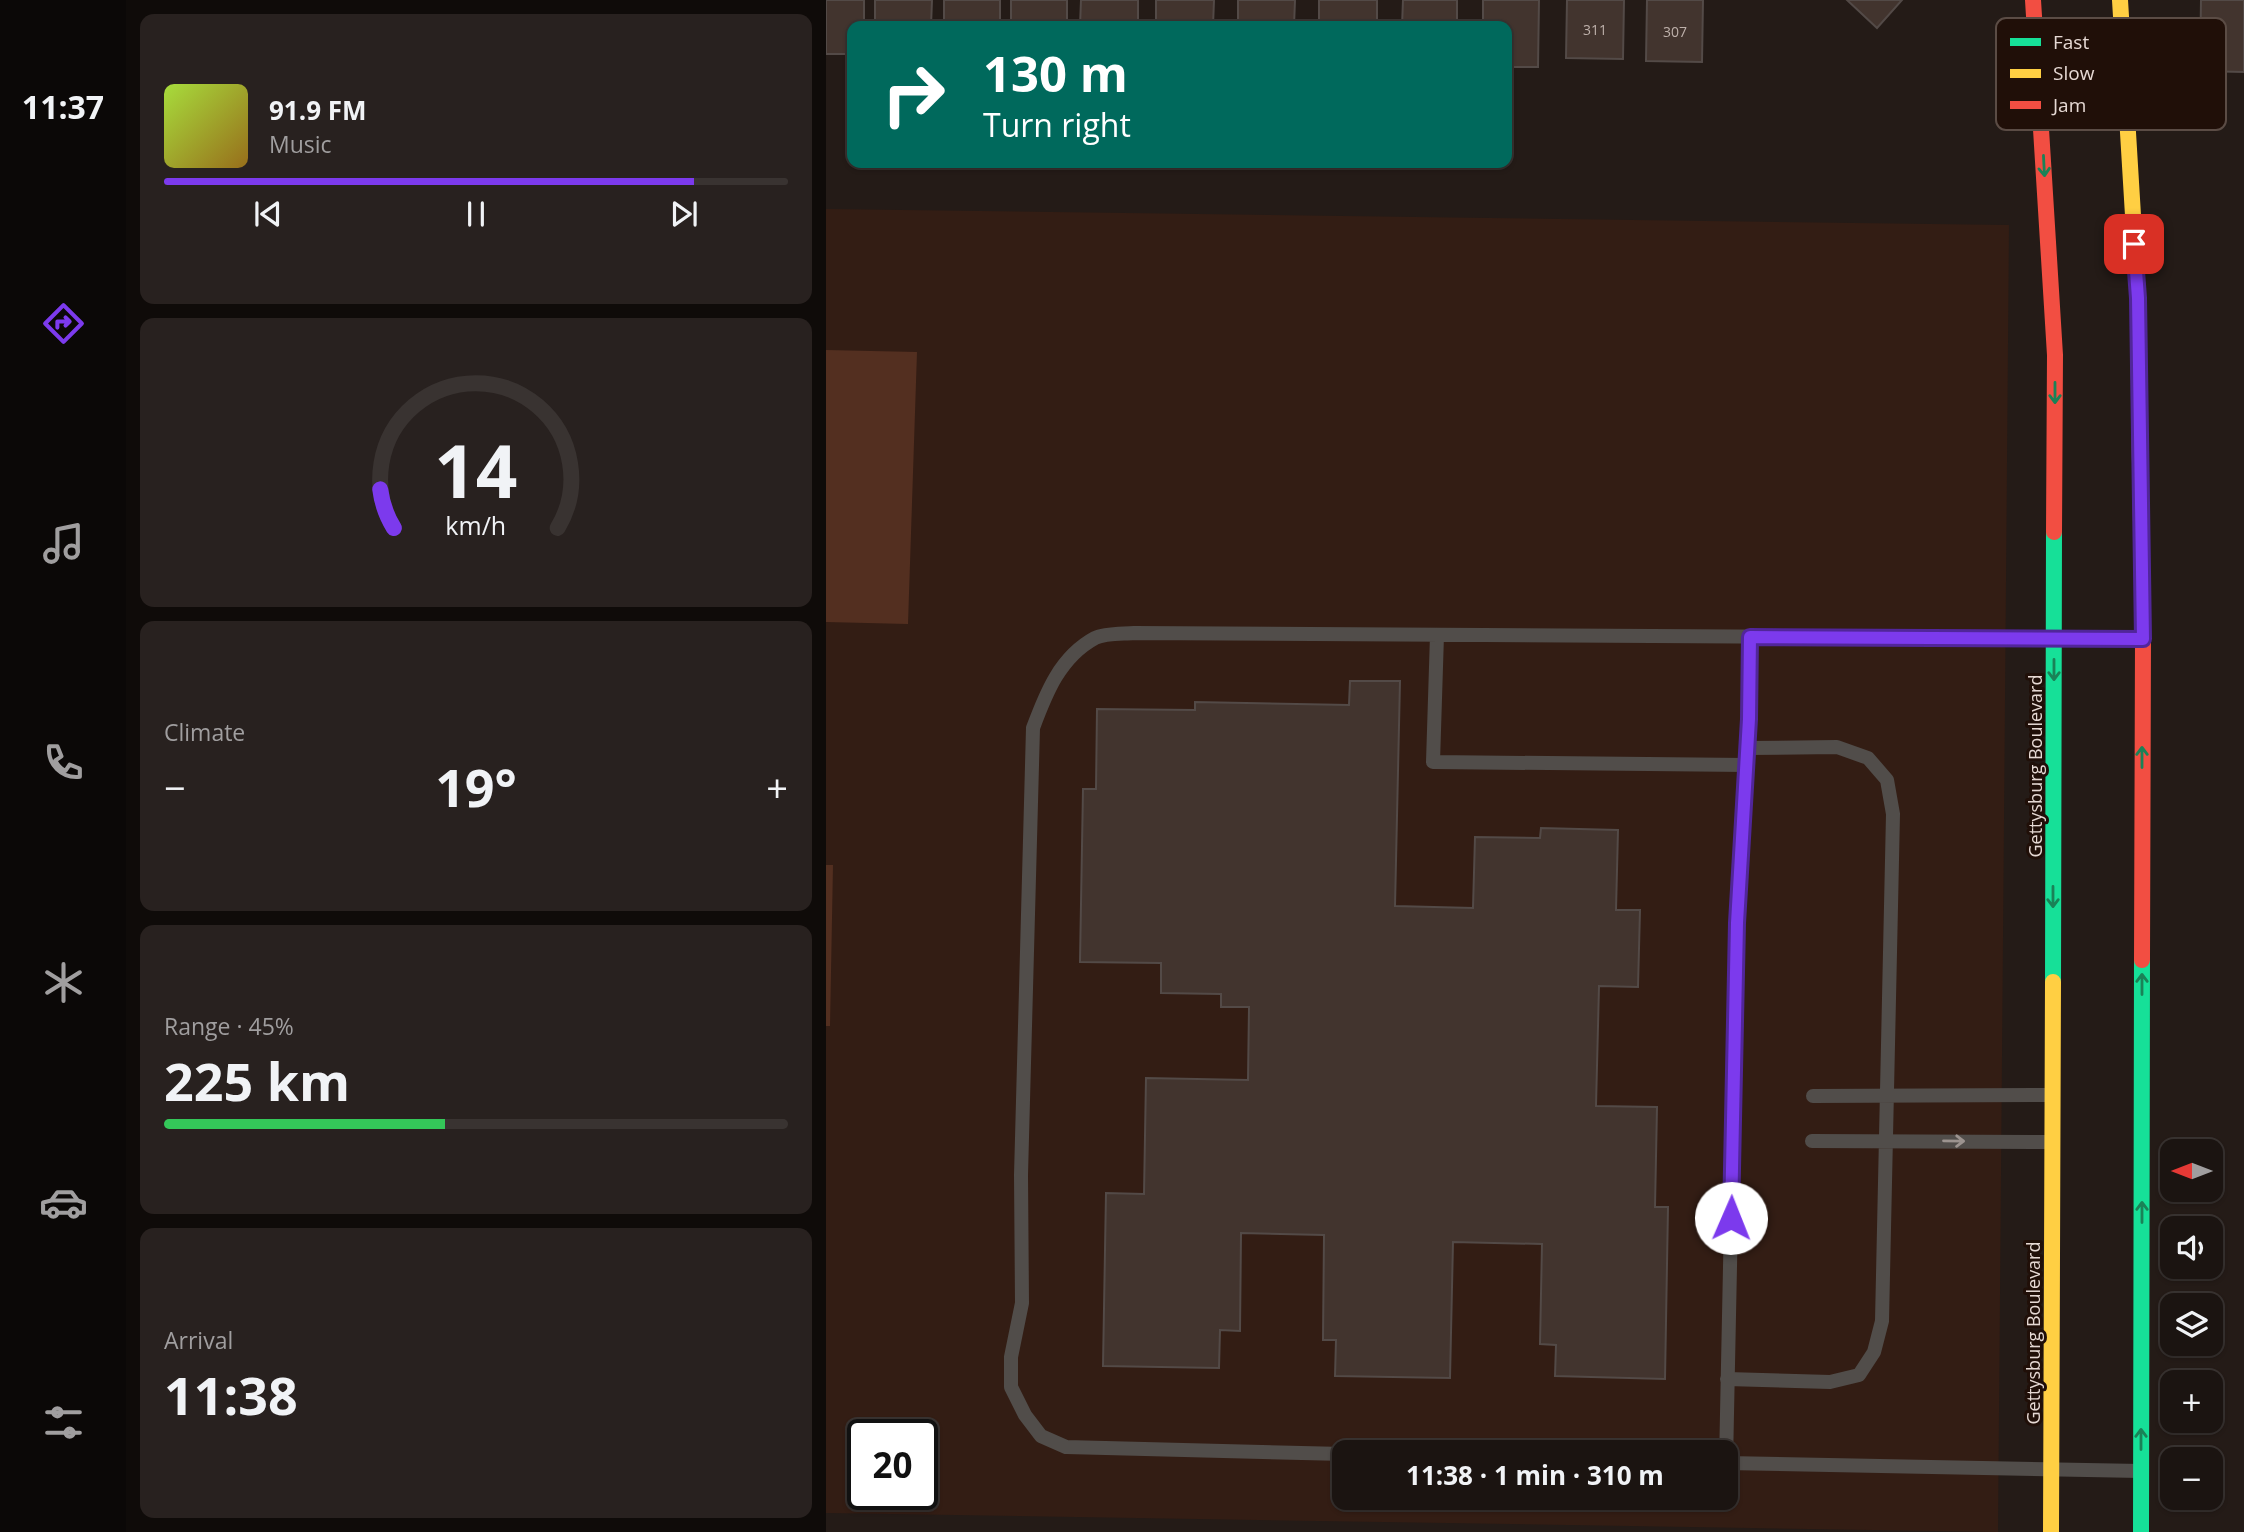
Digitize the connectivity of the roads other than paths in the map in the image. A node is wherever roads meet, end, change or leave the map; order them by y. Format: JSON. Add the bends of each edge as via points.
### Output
{"nodes":[{"id":1,"x":2033,"y":0,"type":"edge"},
{"id":2,"x":2120,"y":0,"type":"edge"},
{"id":3,"x":2034,"y":18,"type":"edge"},
{"id":4,"x":2121,"y":18,"type":"edge"},
{"id":5,"x":2041,"y":130,"type":"edge"},
{"id":6,"x":2128,"y":130,"type":"edge"},
{"id":7,"x":1437,"y":635,"type":"junction"},
{"id":8,"x":1750,"y":637,"type":"junction"},
{"id":9,"x":2054,"y":638,"type":"junction"},
{"id":10,"x":2143,"y":639,"type":"junction"},
{"id":11,"x":1747,"y":748,"type":"junction"},
{"id":12,"x":1746,"y":765,"type":"junction"},
{"id":13,"x":2053,"y":1094,"type":"junction"},
{"id":14,"x":1886,"y":1095,"type":"junction"},
{"id":15,"x":1813,"y":1096,"type":"dead end"},
{"id":16,"x":1886,"y":1140,"type":"junction"},
{"id":17,"x":1812,"y":1141,"type":"dead end"},
{"id":18,"x":2053,"y":1142,"type":"junction"},
{"id":19,"x":1727,"y":1379,"type":"junction"},
{"id":20,"x":1726,"y":1440,"type":"edge"},
{"id":21,"x":1332,"y":1454,"type":"edge"},
{"id":22,"x":1738,"y":1463,"type":"edge"},
{"id":23,"x":2051,"y":1471,"type":"junction"},
{"id":24,"x":2141,"y":1471,"type":"junction"},
{"id":25,"x":2051,"y":1532,"type":"edge"},
{"id":26,"x":2141,"y":1532,"type":"edge"}],
"edges":[{"from":1,"to":3,"type":"street","name":"Gettysburg Boulevard","one_way":true},
{"from":2,"to":4,"type":"street"},
{"from":5,"to":9,"type":"street","name":"Gettysburg Boulevard","one_way":true,"via":[[2055,355]]},
{"from":6,"to":10,"type":"street","via":[[2138,298]]},
{"from":7,"to":8,"type":"lane"},
{"from":7,"to":12,"type":"lane","via":[[1433,762]]},
{"from":7,"to":21,"type":"lane","via":[[1134,633],[1097,637],[1066,660],[1046,693],[1033,728],[1022,1303],[1011,1357],[1012,1387],[1041,1436],[1066,1447]]},
{"from":8,"to":9,"type":"lane"},
{"from":8,"to":11,"type":"lane"},
{"from":9,"to":10,"type":"lane"},
{"from":9,"to":13,"type":"street","name":"Gettysburg Boulevard","one_way":true},
{"from":24,"to":10,"type":"street","one_way":true},
{"from":11,"to":12,"type":"lane"},
{"from":11,"to":14,"type":"lane","via":[[1837,747],[1868,758],[1887,780],[1893,814]]},
{"from":12,"to":19,"type":"lane","via":[[1737,923]]},
{"from":13,"to":14,"type":"lane"},
{"from":13,"to":18,"type":"street","name":"Gettysburg Boulevard"},
{"from":14,"to":15,"type":"lane"},
{"from":14,"to":16,"type":"lane"},
{"from":16,"to":17,"type":"lane"},
{"from":16,"to":18,"type":"lane","one_way":true},
{"from":16,"to":19,"type":"lane","via":[[1882,1321],[1874,1352],[1859,1375],[1830,1382]]},
{"from":18,"to":23,"type":"street","name":"Gettysburg Boulevard"},
{"from":19,"to":20,"type":"lane"},
{"from":22,"to":23,"type":"lane"},
{"from":23,"to":24,"type":"lane"},
{"from":23,"to":25,"type":"street","name":"Gettysburg Boulevard"},
{"from":24,"to":26,"type":"street"}]}
